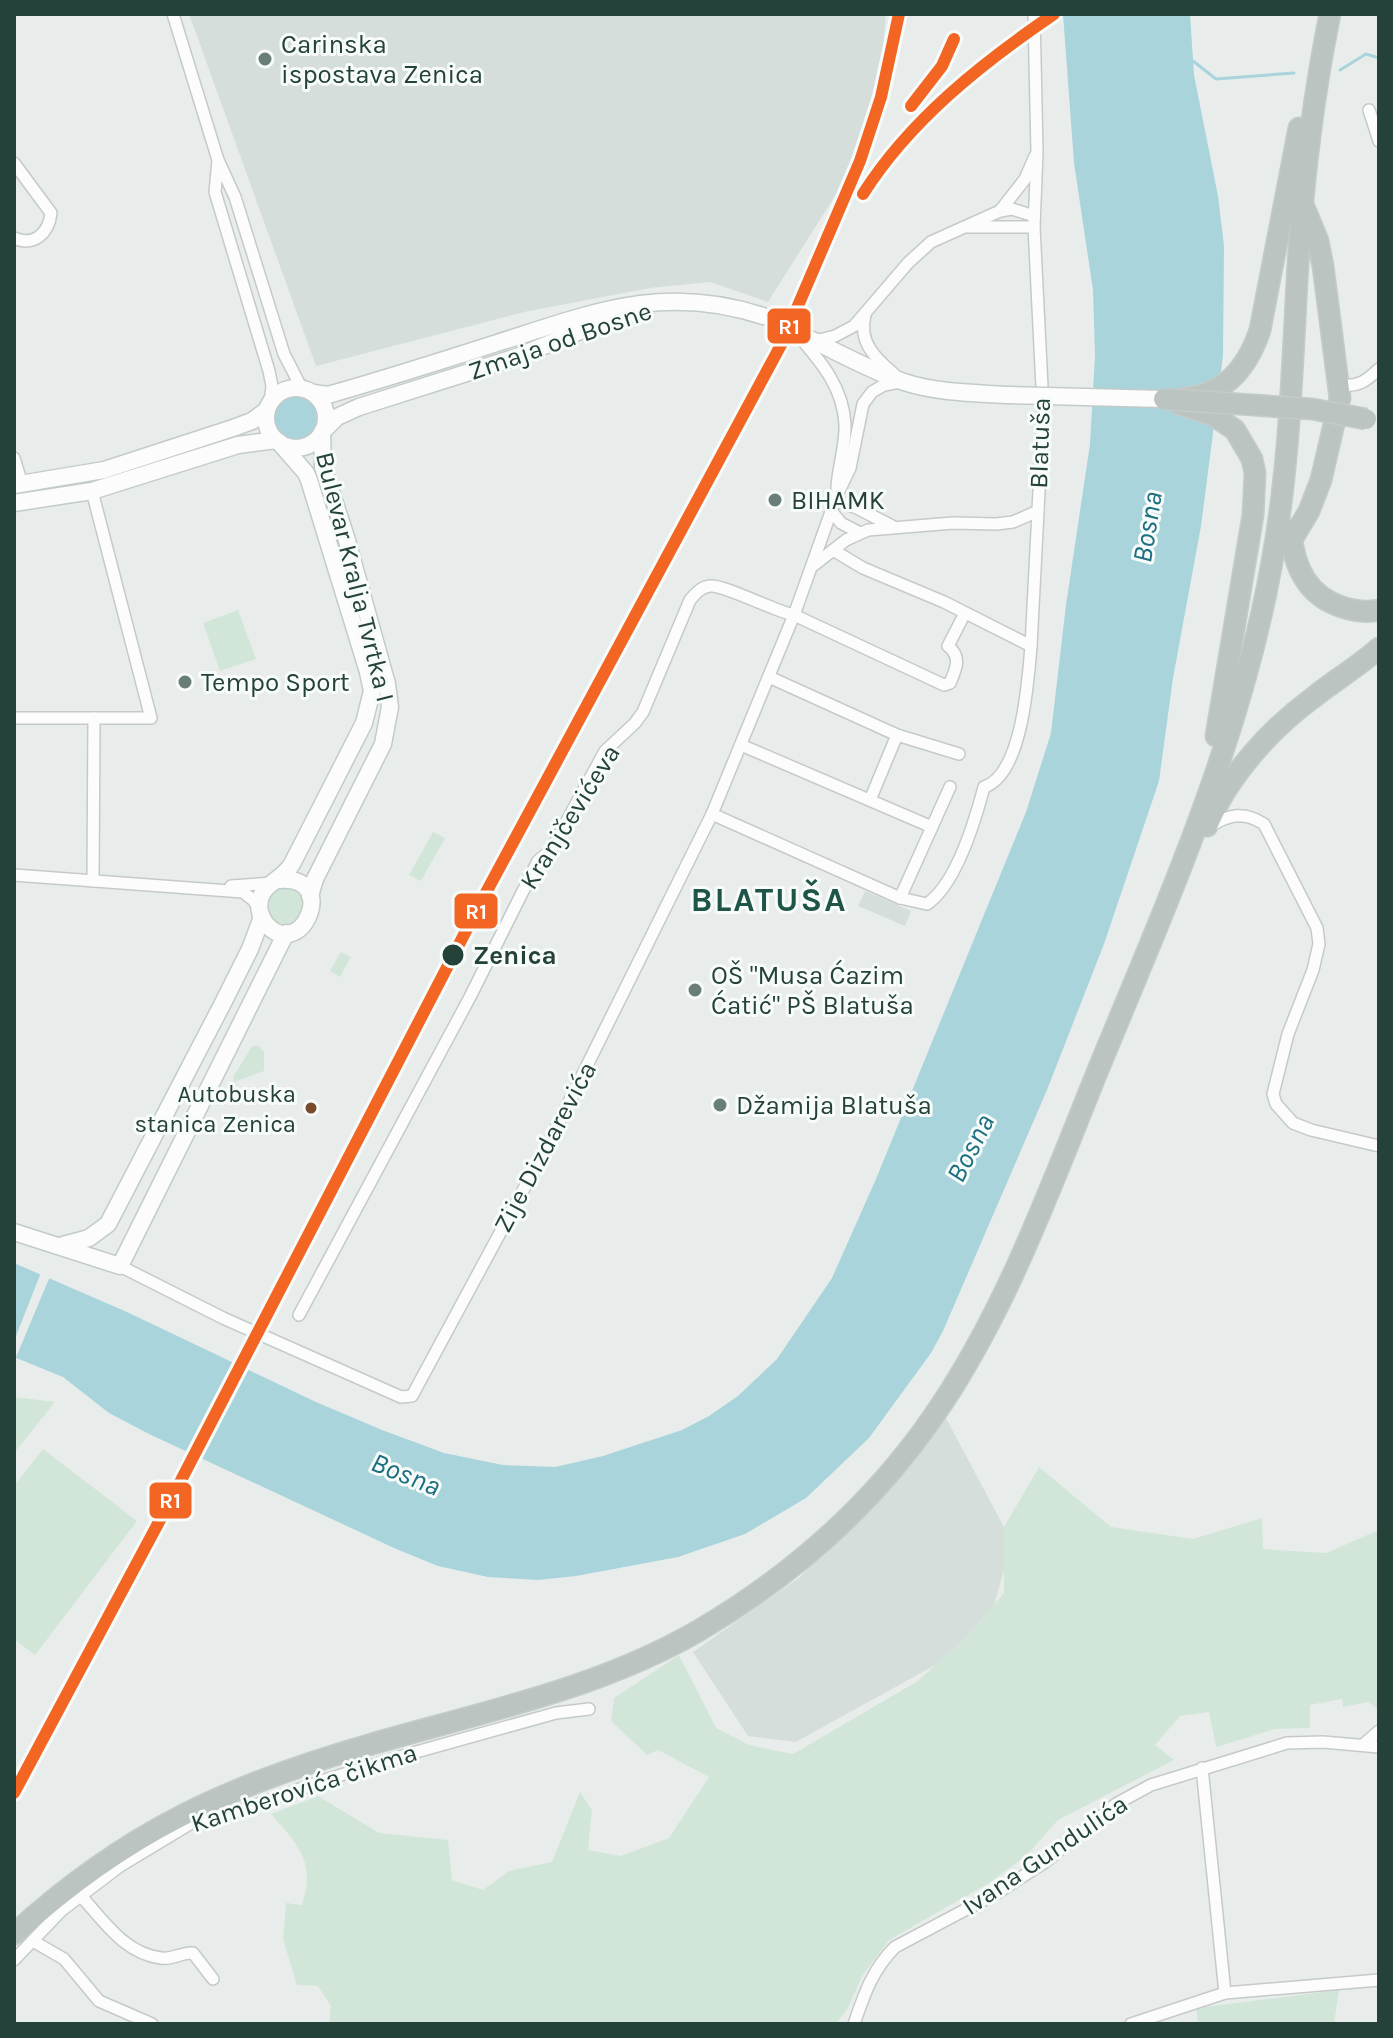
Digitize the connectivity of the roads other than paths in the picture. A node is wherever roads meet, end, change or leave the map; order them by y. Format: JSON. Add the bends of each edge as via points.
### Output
{"nodes":[{"id":1,"x":173,"y":14,"type":"edge"},
{"id":2,"x":1034,"y":14,"type":"edge"},
{"id":3,"x":1321,"y":14,"type":"edge"},
{"id":4,"x":1330,"y":14,"type":"edge"},
{"id":5,"x":1369,"y":110,"type":"dead end"},
{"id":6,"x":1379,"y":141,"type":"edge"},
{"id":7,"x":1037,"y":152,"type":"junction"},
{"id":8,"x":218,"y":160,"type":"junction"},
{"id":9,"x":14,"y":163,"type":"edge"},
{"id":10,"x":1303,"y":203,"type":"junction"},
{"id":11,"x":1000,"y":211,"type":"junction"},
{"id":12,"x":1034,"y":222,"type":"junction"},
{"id":13,"x":963,"y":227,"type":"junction"},
{"id":14,"x":14,"y":238,"type":"edge"},
{"id":15,"x":674,"y":302,"type":"junction"},
{"id":16,"x":866,"y":310,"type":"junction"},
{"id":17,"x":763,"y":316,"type":"tunnel mouth"},
{"id":18,"x":795,"y":332,"type":"joint"},
{"id":19,"x":1295,"y":339,"type":"junction"},
{"id":20,"x":815,"y":341,"type":"junction"},
{"id":21,"x":1379,"y":369,"type":"edge"},
{"id":22,"x":904,"y":382,"type":"junction"},
{"id":23,"x":1340,"y":385,"type":"junction"},
{"id":24,"x":308,"y":391,"type":"junction"},
{"id":25,"x":1164,"y":399,"type":"junction"},
{"id":26,"x":268,"y":406,"type":"junction"},
{"id":27,"x":1373,"y":422,"type":"edge"},
{"id":28,"x":322,"y":431,"type":"junction"},
{"id":29,"x":278,"y":441,"type":"junction"},
{"id":30,"x":14,"y":458,"type":"edge"},
{"id":31,"x":18,"y":484,"type":"edge"},
{"id":32,"x":92,"y":491,"type":"junction"},
{"id":33,"x":834,"y":502,"type":"junction"},
{"id":34,"x":14,"y":503,"type":"edge"},
{"id":35,"x":1038,"y":511,"type":"junction"},
{"id":36,"x":893,"y":527,"type":"junction"},
{"id":37,"x":860,"y":533,"type":"junction"},
{"id":38,"x":1291,"y":541,"type":"junction"},
{"id":39,"x":833,"y":550,"type":"junction"},
{"id":40,"x":814,"y":565,"type":"junction"},
{"id":41,"x":1379,"y":610,"type":"edge"},
{"id":42,"x":965,"y":613,"type":"junction"},
{"id":43,"x":794,"y":615,"type":"junction"},
{"id":44,"x":1031,"y":646,"type":"junction"},
{"id":45,"x":1379,"y":648,"type":"edge"},
{"id":46,"x":769,"y":677,"type":"junction"},
{"id":47,"x":14,"y":718,"type":"edge"},
{"id":48,"x":94,"y":718,"type":"junction"},
{"id":49,"x":897,"y":735,"type":"junction"},
{"id":50,"x":741,"y":745,"type":"junction"},
{"id":51,"x":959,"y":754,"type":"dead end"},
{"id":52,"x":950,"y":787,"type":"dead end"},
{"id":53,"x":870,"y":800,"type":"junction"},
{"id":54,"x":712,"y":814,"type":"junction"},
{"id":55,"x":932,"y":827,"type":"junction"},
{"id":56,"x":1206,"y":830,"type":"junction"},
{"id":57,"x":14,"y":875,"type":"edge"},
{"id":58,"x":93,"y":881,"type":"junction"},
{"id":59,"x":276,"y":882,"type":"junction"},
{"id":60,"x":207,"y":889,"type":"junction"},
{"id":61,"x":310,"y":896,"type":"junction"},
{"id":62,"x":673,"y":896,"type":"joint"},
{"id":63,"x":900,"y":898,"type":"junction"},
{"id":64,"x":1164,"y":910,"type":"junction"},
{"id":65,"x":260,"y":913,"type":"junction"},
{"id":66,"x":286,"y":933,"type":"junction"},
{"id":67,"x":1379,"y":1146,"type":"edge"},
{"id":68,"x":108,"y":1224,"type":"junction"},
{"id":69,"x":14,"y":1232,"type":"edge"},
{"id":70,"x":60,"y":1245,"type":"junction"},
{"id":71,"x":114,"y":1264,"type":"junction"},
{"id":72,"x":299,"y":1315,"type":"dead end"},
{"id":73,"x":589,"y":1709,"type":"dead end"},
{"id":74,"x":1379,"y":1731,"type":"edge"},
{"id":75,"x":1363,"y":1745,"type":"junction"},
{"id":76,"x":1379,"y":1747,"type":"edge"},
{"id":77,"x":1202,"y":1768,"type":"junction"},
{"id":78,"x":81,"y":1896,"type":"junction"},
{"id":79,"x":23,"y":1938,"type":"edge"},
{"id":80,"x":14,"y":1960,"type":"edge"},
{"id":81,"x":213,"y":1979,"type":"dead end"},
{"id":82,"x":1379,"y":1980,"type":"edge"},
{"id":83,"x":1225,"y":1993,"type":"junction"},
{"id":84,"x":152,"y":2024,"type":"edge"},
{"id":85,"x":854,"y":2024,"type":"edge"},
{"id":86,"x":1131,"y":2024,"type":"edge"}],
"edges":[{"from":1,"to":8,"type":"street"},
{"from":2,"to":7,"type":"street","name":"Blatuša"},
{"from":3,"to":25,"type":"highway","bridge":true,"via":[[1254,349],[1240,371],[1217,389],[1197,398]]},
{"from":4,"to":10,"type":"highway"},
{"from":5,"to":6,"type":"street"},
{"from":7,"to":11,"type":"street","via":[[1025,179]]},
{"from":7,"to":12,"type":"street","name":"Blatuša"},
{"from":8,"to":24,"type":"street","via":[[235,197],[284,354]]},
{"from":8,"to":26,"type":"street","via":[[215,192],[269,371]]},
{"from":9,"to":14,"type":"street","via":[[51,213],[49,226],[38,238]]},
{"from":10,"to":19,"type":"highway"},
{"from":10,"to":23,"type":"highway","via":[[1318,241]]},
{"from":11,"to":12,"type":"street","via":[[1012,209]]},
{"from":11,"to":13,"type":"street"},
{"from":12,"to":13,"type":"street"},
{"from":12,"to":35,"type":"street","name":"Blatuša","via":[[1043,407]]},
{"from":13,"to":16,"type":"street","via":[[931,242]]},
{"from":15,"to":17,"type":"street","via":[[718,304]]},
{"from":15,"to":24,"type":"street","name":"Zmaja od Bosne","via":[[606,309],[328,395]]},
{"from":15,"to":28,"type":"street","name":"Zmaja od Bosne","via":[[359,407]]},
{"from":16,"to":20,"type":"street","via":[[854,326]]},
{"from":16,"to":22,"type":"street","via":[[863,333],[869,349]]},
{"from":18,"to":20,"type":"street"},
{"from":18,"to":33,"type":"street","name":"Blatuša","via":[[830,373],[839,396],[845,425]]},
{"from":19,"to":38,"type":"highway","via":[[1301,387]]},
{"from":19,"to":64,"type":"highway","via":[[1278,526],[1261,616],[1231,722]]},
{"from":20,"to":22,"type":"street"},
{"from":21,"to":23,"type":"street","via":[[1365,382]]},
{"from":22,"to":25,"type":"street","bridge":true,"via":[[955,392]]},
{"from":22,"to":33,"type":"street","name":"Blatuša","via":[[884,385],[863,404],[850,468]]},
{"from":23,"to":38,"type":"highway","via":[[1321,480]]},
{"from":24,"to":26,"type":"street","name":"Zmaja od Bosne","via":[[283,390]]},
{"from":24,"to":28,"type":"street","via":[[323,406]]},
{"from":25,"to":27,"type":"highway","bridge":true,"via":[[1312,409]]},
{"from":25,"to":64,"type":"highway","bridge":true,"via":[[1213,415],[1235,430],[1255,473],[1253,515],[1215,737],[1167,878]]},
{"from":26,"to":29,"type":"street","via":[[267,427]]},
{"from":26,"to":31,"type":"street","name":"Zmaja od Bosne","via":[[252,421],[104,470]]},
{"from":28,"to":29,"type":"street","name":"Zmaja od Bosne","via":[[298,448]]},
{"from":28,"to":61,"type":"street","name":"Bulevar Kralja Tvrtka I","via":[[323,467],[390,707],[383,744]]},
{"from":29,"to":32,"type":"street","name":"Zmaja od Bosne","via":[[238,445]]},
{"from":29,"to":59,"type":"street","name":"Bulevar Kralja Tvrtka I","via":[[309,480],[372,691],[357,740],[292,864]]},
{"from":30,"to":31,"type":"street"},
{"from":32,"to":34,"type":"street","name":"Zmaja od Bosne"},
{"from":32,"to":48,"type":"street","via":[[151,718]]},
{"from":33,"to":36,"type":"street","name":"Blatuša"},
{"from":33,"to":37,"type":"street","via":[[841,523]]},
{"from":33,"to":40,"type":"street","name":"Blatuša"},
{"from":35,"to":36,"type":"street","name":"Blatuša","via":[[996,524]]},
{"from":35,"to":44,"type":"street"},
{"from":36,"to":37,"type":"street","name":"Blatuša"},
{"from":37,"to":39,"type":"street","name":"Blatuša"},
{"from":38,"to":41,"type":"highway","via":[[1301,576],[1312,591],[1355,611]]},
{"from":39,"to":40,"type":"street","name":"Blatuša"},
{"from":39,"to":42,"type":"street"},
{"from":40,"to":43,"type":"street","name":"Blatuša"},
{"from":42,"to":43,"type":"street","name":"Kranjčevićeva","via":[[948,646],[958,664],[944,685]]},
{"from":42,"to":44,"type":"street"},
{"from":43,"to":46,"type":"street","name":"Blatuša"},
{"from":43,"to":72,"type":"street","name":"Kranjčevićeva","via":[[715,586],[700,589],[690,600],[643,712],[605,751],[551,850],[538,861]]},
{"from":44,"to":63,"type":"street","via":[[1010,758],[1003,774],[984,787],[949,880],[927,904]]},
{"from":45,"to":56,"type":"highway","via":[[1311,698],[1250,757]]},
{"from":46,"to":49,"type":"street"},
{"from":46,"to":50,"type":"street","name":"Blatuša"},
{"from":47,"to":48,"type":"street"},
{"from":48,"to":58,"type":"street"},
{"from":49,"to":51,"type":"street"},
{"from":49,"to":53,"type":"street"},
{"from":50,"to":53,"type":"street"},
{"from":50,"to":54,"type":"street","name":"Blatuša"},
{"from":52,"to":55,"type":"street"},
{"from":53,"to":55,"type":"street"},
{"from":54,"to":62,"type":"street","name":"Blatuša"},
{"from":54,"to":63,"type":"street"},
{"from":55,"to":63,"type":"street"},
{"from":56,"to":64,"type":"highway","via":[[1183,885]]},
{"from":56,"to":67,"type":"street","via":[[1241,814],[1264,824],[1317,928],[1313,970],[1288,1034],[1273,1094],[1276,1104],[1293,1123]]},
{"from":57,"to":58,"type":"street"},
{"from":58,"to":60,"type":"street"},
{"from":59,"to":60,"type":"street"},
{"from":59,"to":61,"type":"street","via":[[301,884]]},
{"from":59,"to":65,"type":"street","name":"Bulevar Kralja Tvrtka I","via":[[262,895]]},
{"from":60,"to":65,"type":"street","via":[[243,892]]},
{"from":61,"to":66,"type":"street","name":"Bulevar Kralja Tvrtka I","via":[[312,911],[306,924]]},
{"from":62,"to":71,"type":"street","name":"Zije Dizdarevića","via":[[412,1396],[401,1397]]},
{"from":64,"to":79,"type":"highway","via":[[1036,1221],[980,1342],[934,1416],[849,1517],[722,1616],[633,1663],[526,1702],[300,1766],[175,1817],[79,1878]]},
{"from":65,"to":66,"type":"street","via":[[271,928]]},
{"from":65,"to":68,"type":"street","name":"Bulevar Kralja Tvrtka I","via":[[250,949]]},
{"from":66,"to":71,"type":"street","name":"Bulevar Kralja Tvrtka I"},
{"from":68,"to":70,"type":"street","via":[[89,1238]]},
{"from":68,"to":71,"type":"street","via":[[101,1250]]},
{"from":69,"to":70,"type":"street"},
{"from":70,"to":71,"type":"street"},
{"from":73,"to":78,"type":"street","name":"Kamberovića čikma","via":[[556,1713],[423,1750],[193,1822]]},
{"from":74,"to":75,"type":"street"},
{"from":75,"to":76,"type":"street","name":"Ivana Gundulića"},
{"from":75,"to":77,"type":"street","name":"Ivana Gundulića","via":[[1287,1743]]},
{"from":77,"to":83,"type":"street"},
{"from":77,"to":85,"type":"street","name":"Ivana Gundulića","via":[[1151,1785],[1116,1804],[1045,1862],[895,1947],[865,1989]]},
{"from":78,"to":79,"type":"street","name":"Kamberovića čikma"},
{"from":78,"to":81,"type":"street","via":[[127,1946],[166,1959],[193,1953]]},
{"from":79,"to":80,"type":"street","name":"Kamberovića čikma"},
{"from":79,"to":84,"type":"street","via":[[64,1959],[99,2001]]},
{"from":82,"to":83,"type":"street"},
{"from":83,"to":86,"type":"street"}]}
